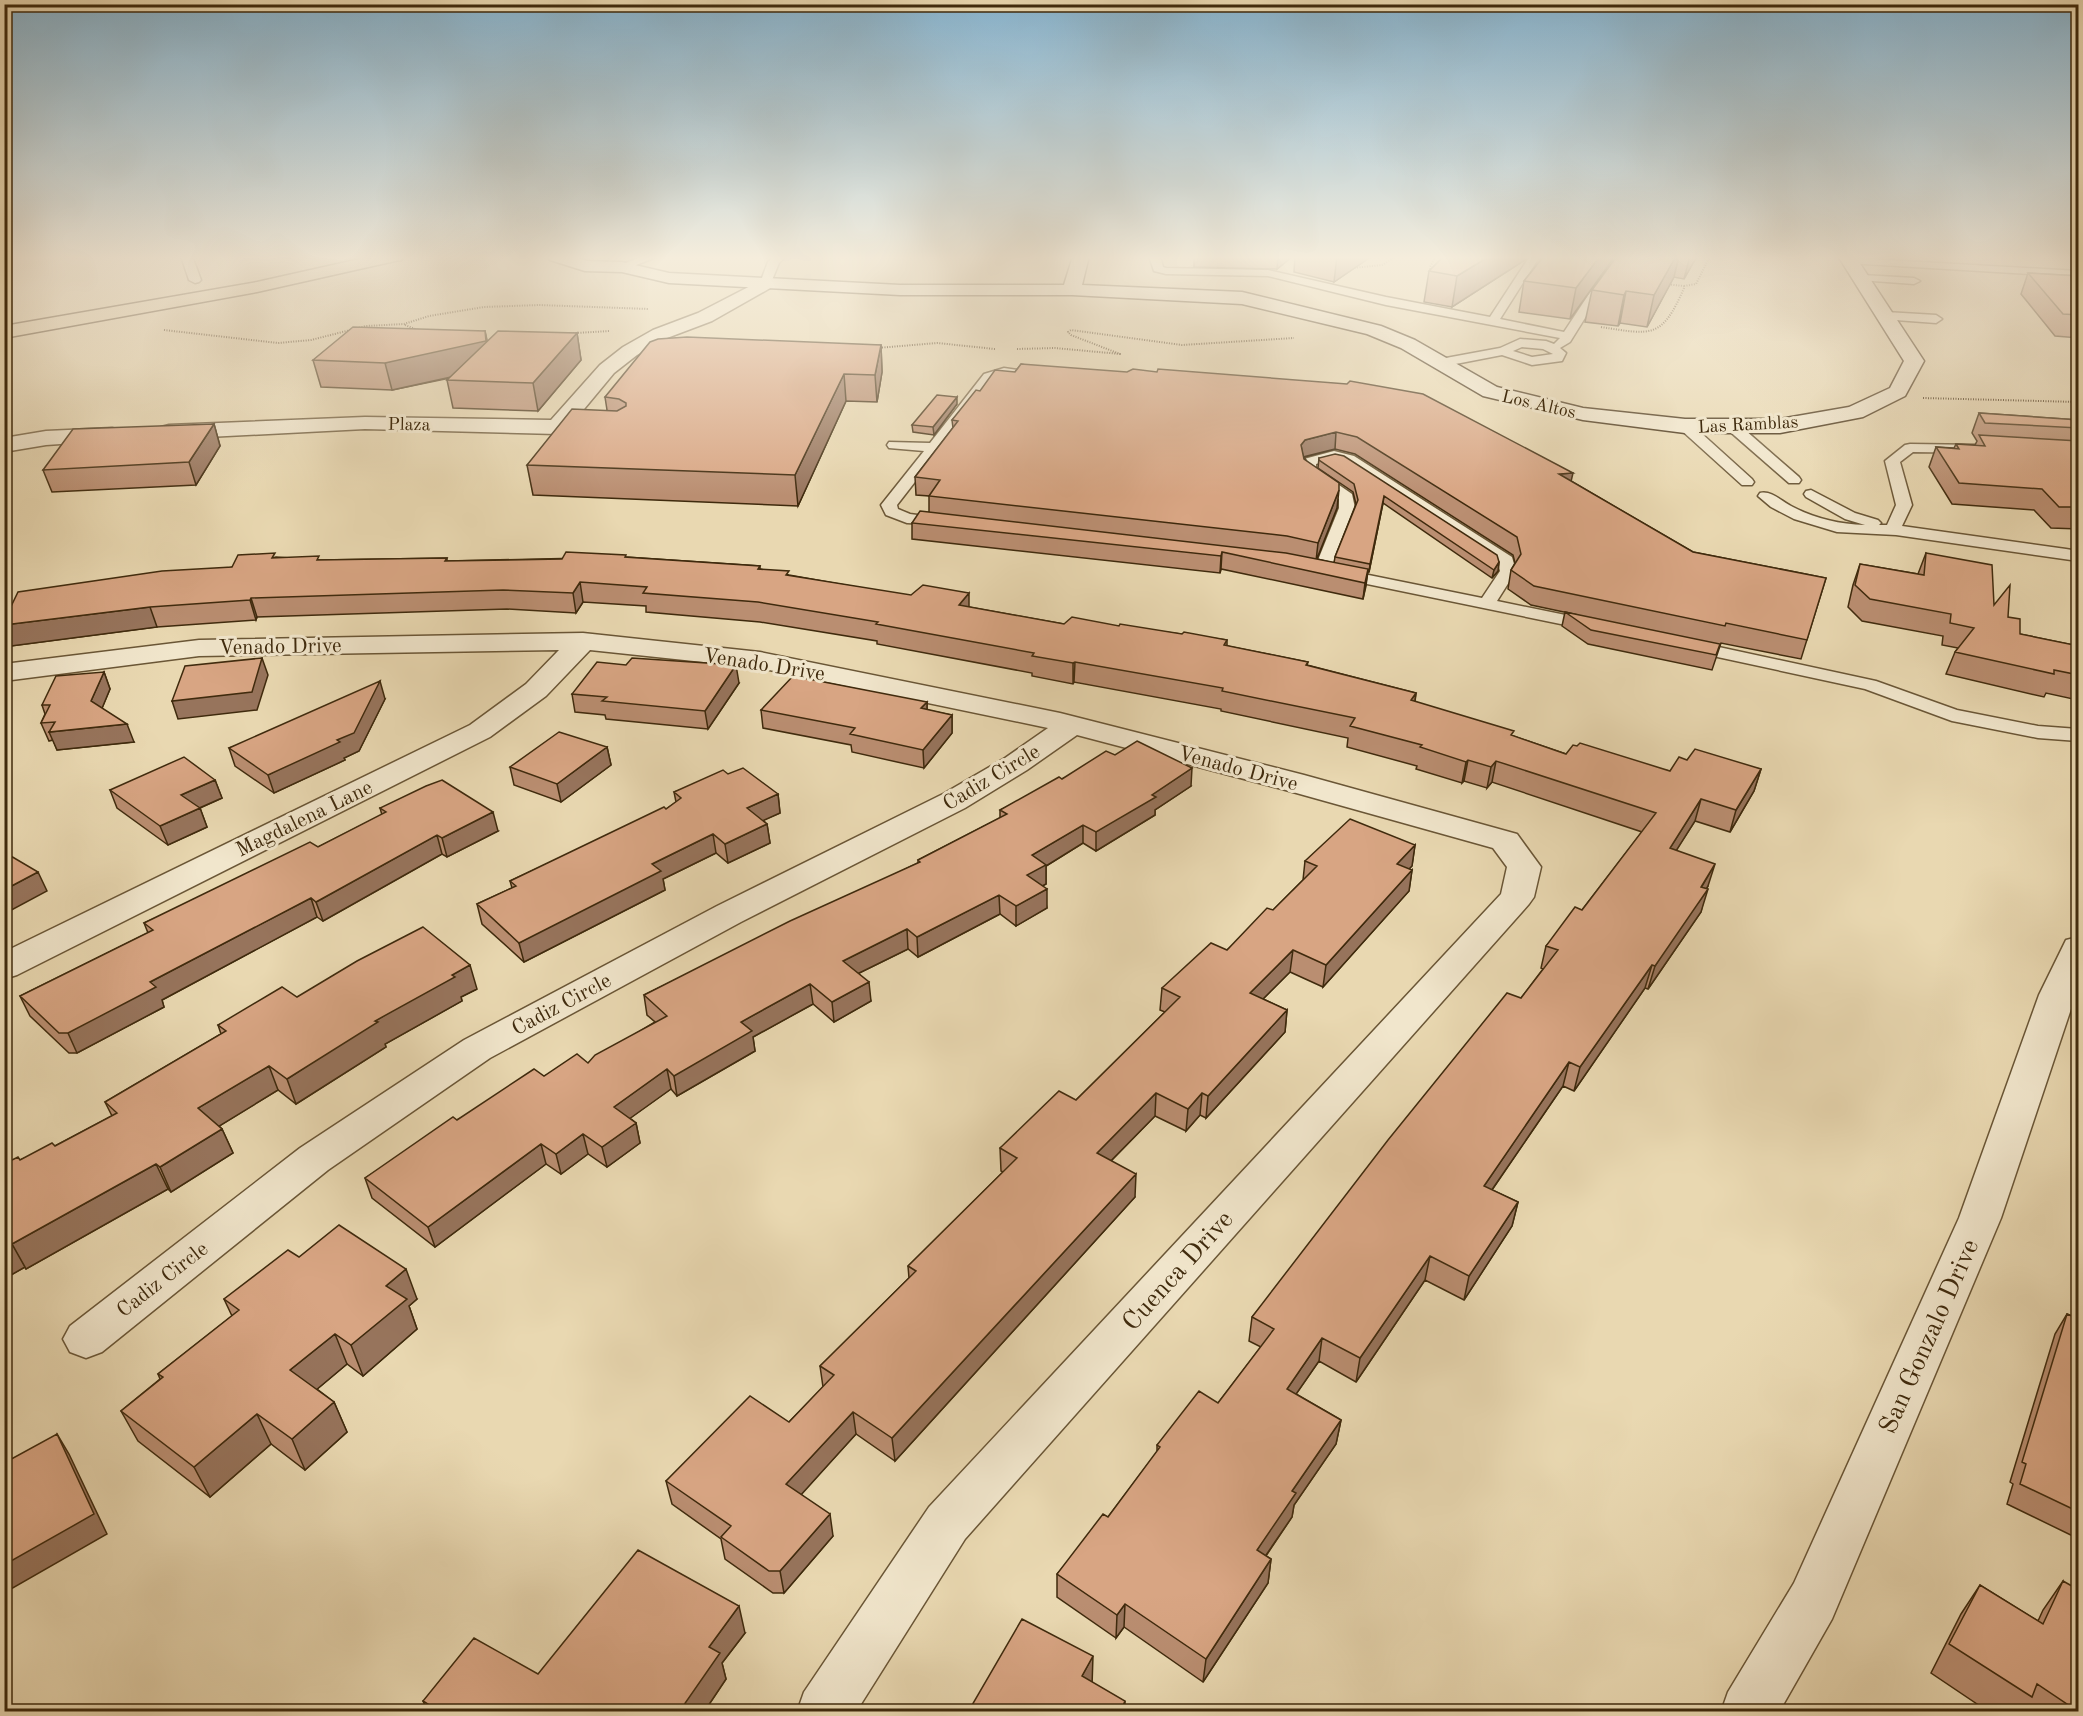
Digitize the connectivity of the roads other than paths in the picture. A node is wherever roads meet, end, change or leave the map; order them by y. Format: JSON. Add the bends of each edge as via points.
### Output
{"nodes":[{"id":1,"x":656,"y":336,"type":"edge"},
{"id":2,"x":1389,"y":336,"type":"edge"},
{"id":3,"x":1568,"y":336,"type":"edge"},
{"id":4,"x":1898,"y":336,"type":"edge"},
{"id":5,"x":1555,"y":349,"type":"junction"},
{"id":6,"x":1506,"y":351,"type":"junction"},
{"id":7,"x":1520,"y":359,"type":"junction"},
{"id":8,"x":1449,"y":368,"type":"junction"},
{"id":9,"x":1038,"y":375,"type":"edge"},
{"id":10,"x":1685,"y":426,"type":"junction"},
{"id":11,"x":1732,"y":426,"type":"junction"},
{"id":12,"x":4,"y":445,"type":"edge"},
{"id":13,"x":894,"y":445,"type":"dead end"},
{"id":14,"x":934,"y":447,"type":"junction"},
{"id":15,"x":1998,"y":450,"type":"edge"},
{"id":16,"x":1778,"y":466,"type":"junction"},
{"id":17,"x":1732,"y":469,"type":"junction"},
{"id":18,"x":1794,"y":480,"type":"dead end"},
{"id":19,"x":1748,"y":482,"type":"dead end"},
{"id":20,"x":1811,"y":494,"type":"dead end"},
{"id":21,"x":1765,"y":496,"type":"dead end"},
{"id":22,"x":954,"y":523,"type":"edge"},
{"id":23,"x":1893,"y":530,"type":"junction"},
{"id":24,"x":2079,"y":556,"type":"edge"},
{"id":25,"x":1303,"y":566,"type":"edge"},
{"id":26,"x":1322,"y":570,"type":"junction"},
{"id":27,"x":1487,"y":604,"type":"junction"},
{"id":28,"x":1603,"y":627,"type":"edge"},
{"id":29,"x":584,"y":641,"type":"junction"},
{"id":30,"x":1673,"y":641,"type":"edge"},
{"id":31,"x":4,"y":673,"type":"edge"},
{"id":32,"x":1072,"y":725,"type":"junction"},
{"id":33,"x":2079,"y":735,"type":"edge"},
{"id":34,"x":1505,"y":841,"type":"joint"},
{"id":35,"x":2079,"y":948,"type":"edge"},
{"id":36,"x":4,"y":967,"type":"edge"},
{"id":37,"x":86,"y":1339,"type":"dead end"},
{"id":38,"x":824,"y":1712,"type":"edge"},
{"id":39,"x":1748,"y":1712,"type":"edge"}],
"edges":[{"from":1,"to":12,"type":"street","name":"Plaza","via":[[607,369],[568,428],[365,423],[46,438]]},
{"from":2,"to":8,"type":"street","name":"Los Altos"},
{"from":3,"to":5,"type":"lane"},
{"from":4,"to":11,"type":"street","name":"Las Ramblas","via":[[1914,361],[1898,392],[1855,412],[1780,426]]},
{"from":5,"to":6,"type":"lane","via":[[1520,343],[1510,345]]},
{"from":5,"to":7,"type":"lane","via":[[1560,353],[1551,361]]},
{"from":6,"to":7,"type":"lane"},
{"from":6,"to":8,"type":"lane"},
{"from":7,"to":8,"type":"lane"},
{"from":8,"to":10,"type":"street","name":"Los Altos","via":[[1490,392],[1583,414]]},
{"from":9,"to":14,"type":"lane","via":[[1004,372],[989,376]]},
{"from":10,"to":11,"type":"street","name":"Las Ramblas"},
{"from":10,"to":17,"type":"lane"},
{"from":11,"to":16,"type":"lane"},
{"from":13,"to":14,"type":"lane"},
{"from":14,"to":22,"type":"lane","via":[[889,505],[891,512],[906,518]]},
{"from":15,"to":23,"type":"lane","via":[[1910,448],[1892,460],[1904,505]]},
{"from":16,"to":17,"type":"lane"},
{"from":16,"to":18,"type":"lane"},
{"from":17,"to":19,"type":"lane"},
{"from":20,"to":23,"type":"lane","via":[[1850,516]]},
{"from":21,"to":23,"type":"lane","via":[[1811,522],[1847,529]]},
{"from":23,"to":24,"type":"lane"},
{"from":25,"to":26,"type":"lane"},
{"from":26,"to":27,"type":"lane"},
{"from":26,"to":27,"type":"lane","via":[[1347,508],[1347,497],[1309,471],[1309,462],[1334,455],[1349,459],[1506,560],[1509,571]]},
{"from":27,"to":28,"type":"lane"},
{"from":29,"to":31,"type":"street","name":"Venado Drive","via":[[199,648]]},
{"from":29,"to":32,"type":"street","name":"Venado Drive","via":[[760,660]]},
{"from":29,"to":36,"type":"street","name":"Magdalena Lane","via":[[536,690],[480,731]]},
{"from":30,"to":33,"type":"lane","via":[[1870,685],[1952,715],[2038,732]]},
{"from":32,"to":34,"type":"street","name":"Venado Drive"},
{"from":32,"to":37,"type":"street","name":"Cadiz Circle","via":[[954,801],[729,914],[477,1049],[314,1159]]},
{"from":34,"to":38,"type":"street","name":"Cuenca Drive","via":[[1524,867],[1517,897],[947,1523]]},
{"from":35,"to":39,"type":"street","name":"San Gonzalo Drive","via":[[2057,995],[1980,1218],[1813,1601]]}]}
